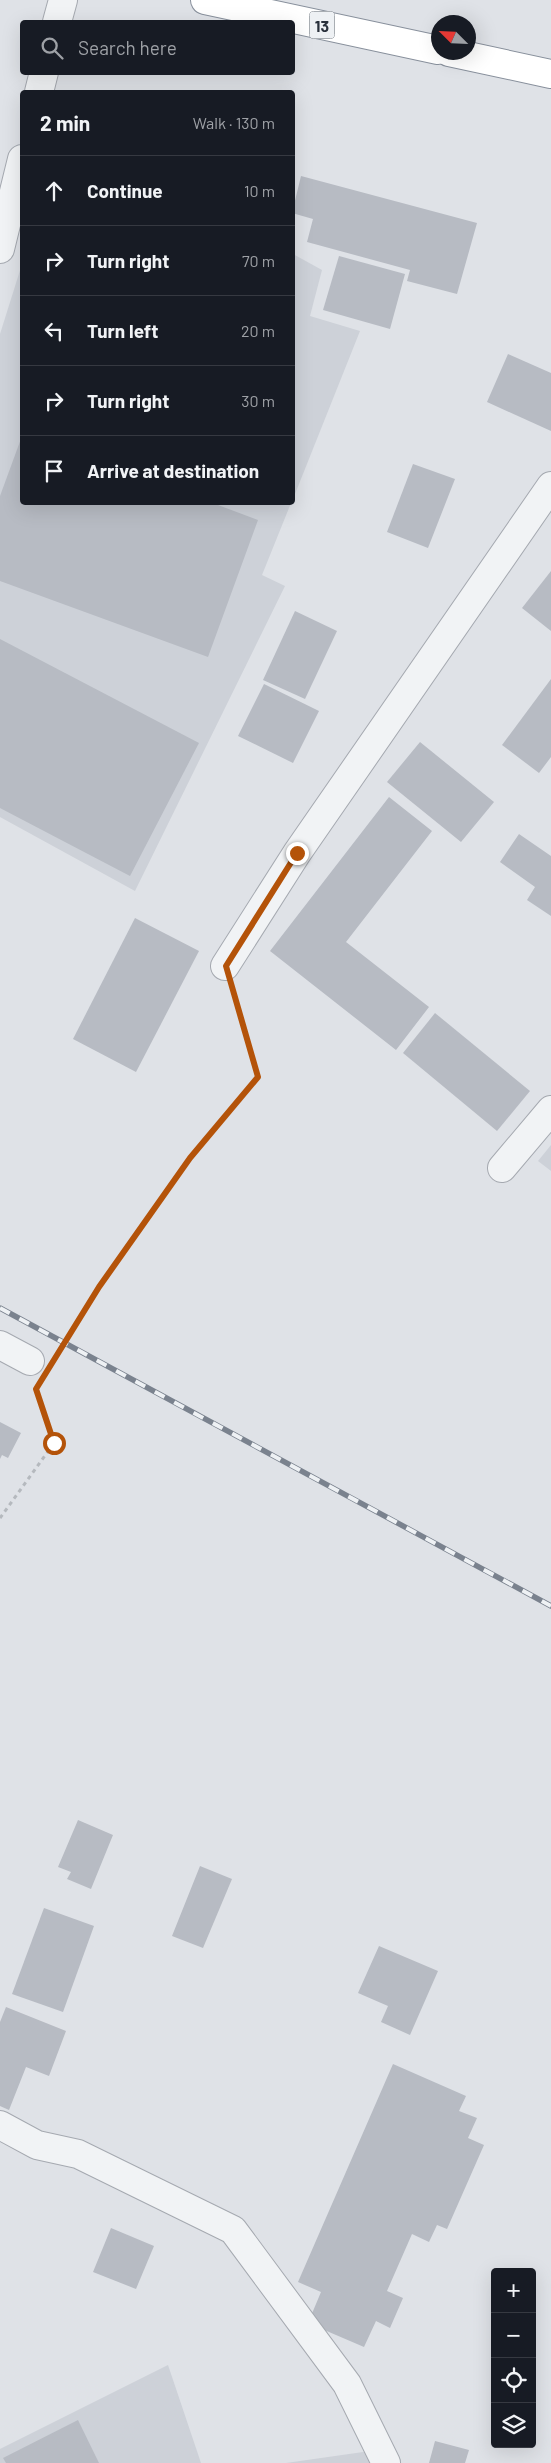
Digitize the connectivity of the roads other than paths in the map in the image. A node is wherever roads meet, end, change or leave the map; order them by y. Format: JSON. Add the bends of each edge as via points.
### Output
{"nodes":[{"id":1,"x":63,"y":0,"type":"edge"},
{"id":2,"x":205,"y":0,"type":"edge"},
{"id":3,"x":58,"y":20,"type":"edge"},
{"id":4,"x":431,"y":48,"type":"edge"},
{"id":5,"x":476,"y":58,"type":"edge"},
{"id":6,"x":551,"y":74,"type":"edge"},
{"id":7,"x":43,"y":75,"type":"edge"},
{"id":8,"x":40,"y":90,"type":"edge"},
{"id":9,"x":20,"y":168,"type":"edge"},
{"id":10,"x":0,"y":249,"type":"edge"},
{"id":11,"x":551,"y":486,"type":"edge"},
{"id":12,"x":226,"y":966,"type":"road end"},
{"id":13,"x":551,"y":1110,"type":"edge"},
{"id":14,"x":502,"y":1168,"type":"dead end"},
{"id":15,"x":0,"y":1345,"type":"edge"},
{"id":16,"x":30,"y":1361,"type":"dead end"},
{"id":17,"x":0,"y":2125,"type":"edge"},
{"id":18,"x":386,"y":2463,"type":"edge"}],
"edges":[{"from":1,"to":3,"type":"street"},
{"from":2,"to":4,"type":"highway","number":"13"},
{"from":5,"to":6,"type":"highway"},
{"from":7,"to":8,"type":"street"},
{"from":9,"to":10,"type":"street"},
{"from":11,"to":12,"type":"street","via":[[297,853]]},
{"from":13,"to":14,"type":"street"},
{"from":15,"to":16,"type":"street"},
{"from":17,"to":18,"type":"street","via":[[37,2145],[78,2154],[233,2230],[347,2384]]}]}
